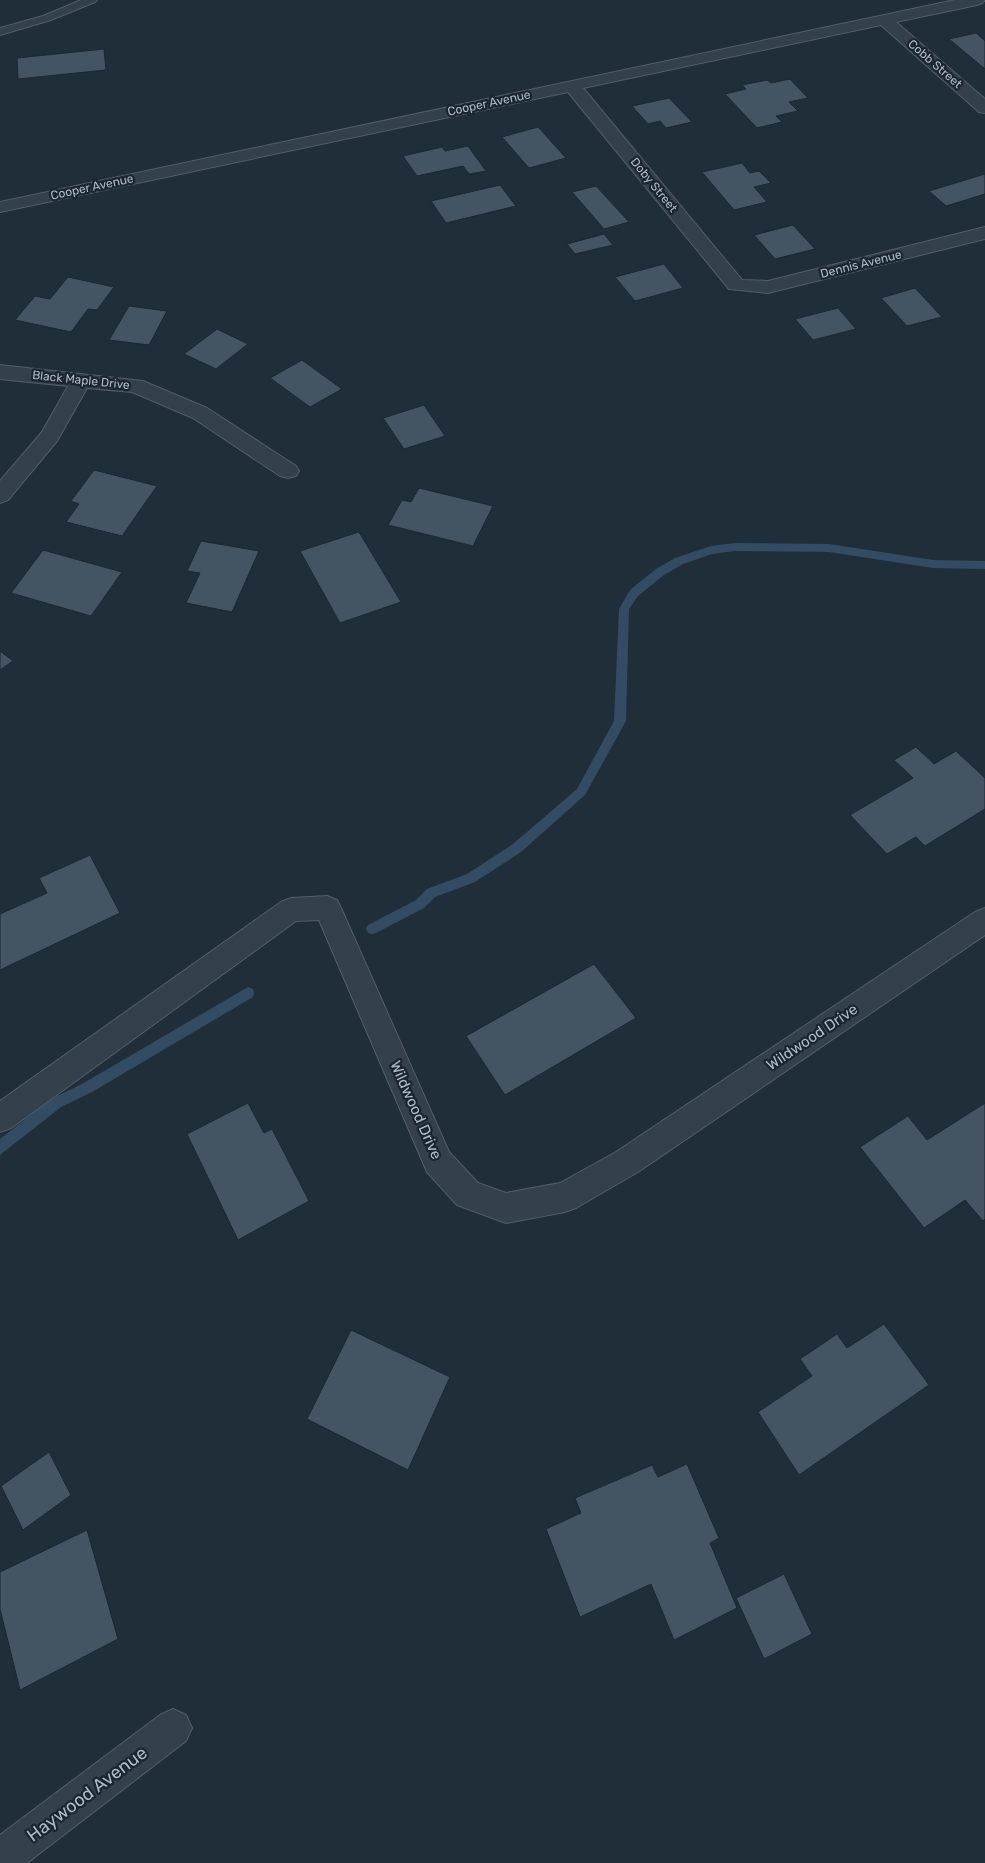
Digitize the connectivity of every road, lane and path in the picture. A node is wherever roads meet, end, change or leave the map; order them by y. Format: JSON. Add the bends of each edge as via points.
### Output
{"nodes":[{"id":1,"x":977,"y":0,"type":"edge"},
{"id":2,"x":86,"y":1,"type":"edge"},
{"id":3,"x":885,"y":20,"type":"junction"},
{"id":4,"x":0,"y":32,"type":"edge"},
{"id":5,"x":572,"y":86,"type":"junction"},
{"id":6,"x":985,"y":108,"type":"edge"},
{"id":7,"x":0,"y":207,"type":"edge"},
{"id":8,"x":985,"y":233,"type":"edge"},
{"id":9,"x":736,"y":285,"type":"joint"},
{"id":10,"x":0,"y":372,"type":"edge"},
{"id":11,"x":81,"y":380,"type":"junction"},
{"id":12,"x":288,"y":471,"type":"dead end"},
{"id":13,"x":0,"y":495,"type":"edge"},
{"id":14,"x":985,"y":920,"type":"edge"},
{"id":15,"x":0,"y":1118,"type":"edge"},
{"id":16,"x":173,"y":1728,"type":"dead end"},
{"id":17,"x":0,"y":1859,"type":"edge"}],
"edges":[{"from":1,"to":3,"type":"street","name":"Cooper Avenue"},
{"from":2,"to":4,"type":"lane","via":[[22,27]]},
{"from":3,"to":5,"type":"street","name":"Cooper Avenue"},
{"from":3,"to":6,"type":"street","name":"Cobb Street"},
{"from":5,"to":7,"type":"street","name":"Cooper Avenue"},
{"from":5,"to":9,"type":"street","name":"Doby Street"},
{"from":8,"to":9,"type":"street","name":"Dennis Avenue","via":[[768,287]]},
{"from":10,"to":11,"type":"street","name":"Black Maple Drive"},
{"from":11,"to":12,"type":"street","name":"Black Maple Drive","via":[[136,386],[200,413]]},
{"from":11,"to":13,"type":"street","via":[[50,436]]},
{"from":14,"to":15,"type":"street","name":"Wildwood Drive","via":[[627,1162],[565,1196],[506,1208],[468,1194],[438,1162],[327,908],[291,910]]},
{"from":16,"to":17,"type":"street","name":"Haywood Avenue"}]}
